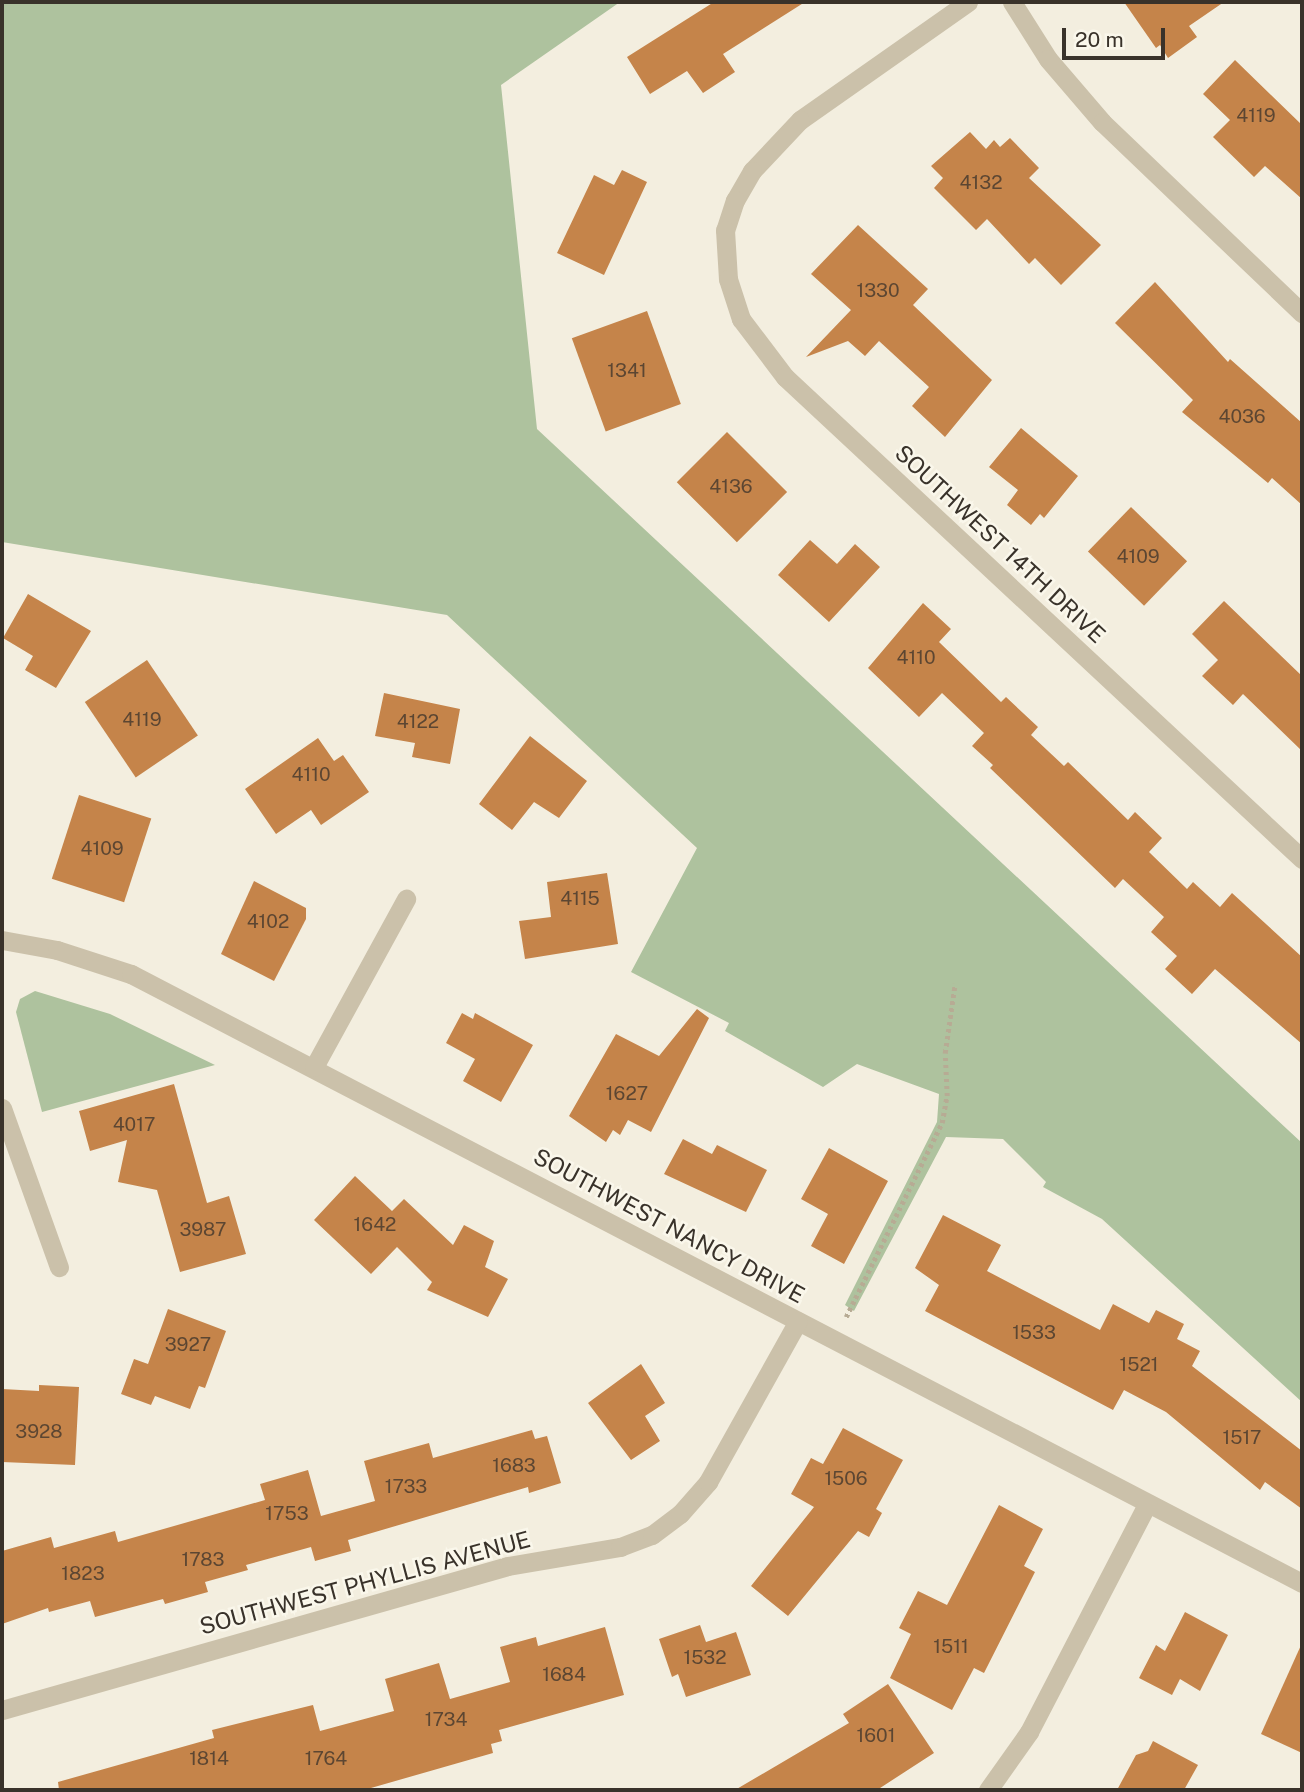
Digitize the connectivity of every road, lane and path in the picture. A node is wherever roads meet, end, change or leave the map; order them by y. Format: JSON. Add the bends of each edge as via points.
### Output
{"nodes":[{"id":1,"x":968,"y":2,"type":"edge"},
{"id":2,"x":1012,"y":2,"type":"edge"},
{"id":3,"x":1302,"y":313,"type":"edge"},
{"id":4,"x":1302,"y":859,"type":"edge"},
{"id":5,"x":405,"y":899,"type":"dead end"},
{"id":6,"x":2,"y":940,"type":"edge"},
{"id":7,"x":955,"y":984,"type":"dead end"},
{"id":8,"x":314,"y":1067,"type":"junction"},
{"id":9,"x":2,"y":1108,"type":"edge"},
{"id":10,"x":59,"y":1267,"type":"dead end"},
{"id":11,"x":798,"y":1321,"type":"junction"},
{"id":12,"x":834,"y":1340,"type":"junction"},
{"id":13,"x":1147,"y":1504,"type":"junction"},
{"id":14,"x":1302,"y":1583,"type":"edge"},
{"id":15,"x":2,"y":1710,"type":"edge"},
{"id":16,"x":988,"y":1790,"type":"edge"}],
"edges":[{"from":1,"to":4,"type":"street","name":"SOUTHWEST 14TH DRIVE","via":[[800,120],[752,171],[725,230],[728,279],[741,319],[761,352]]},
{"from":2,"to":3,"type":"street","via":[[1048,60],[1102,122]]},
{"from":5,"to":8,"type":"street"},
{"from":6,"to":8,"type":"street","name":"SOUTHWEST NANCY DRIVE","via":[[57,950],[131,974]]},
{"from":7,"to":12,"type":"path","via":[[944,1053],[947,1096],[943,1123]]},
{"from":8,"to":11,"type":"street","name":"SOUTHWEST NANCY DRIVE"},
{"from":9,"to":10,"type":"street"},
{"from":11,"to":12,"type":"street","name":"SOUTHWEST NANCY DRIVE"},
{"from":11,"to":15,"type":"street","name":"SOUTHWEST PHYLLIS AVENUE","via":[[708,1482],[680,1514],[652,1535],[620,1547],[508,1566]]},
{"from":12,"to":13,"type":"street","name":"SOUTHWEST NANCY DRIVE"},
{"from":13,"to":14,"type":"street","name":"SOUTHWEST NANCY DRIVE"},
{"from":13,"to":16,"type":"street","via":[[1029,1732]]}]}
